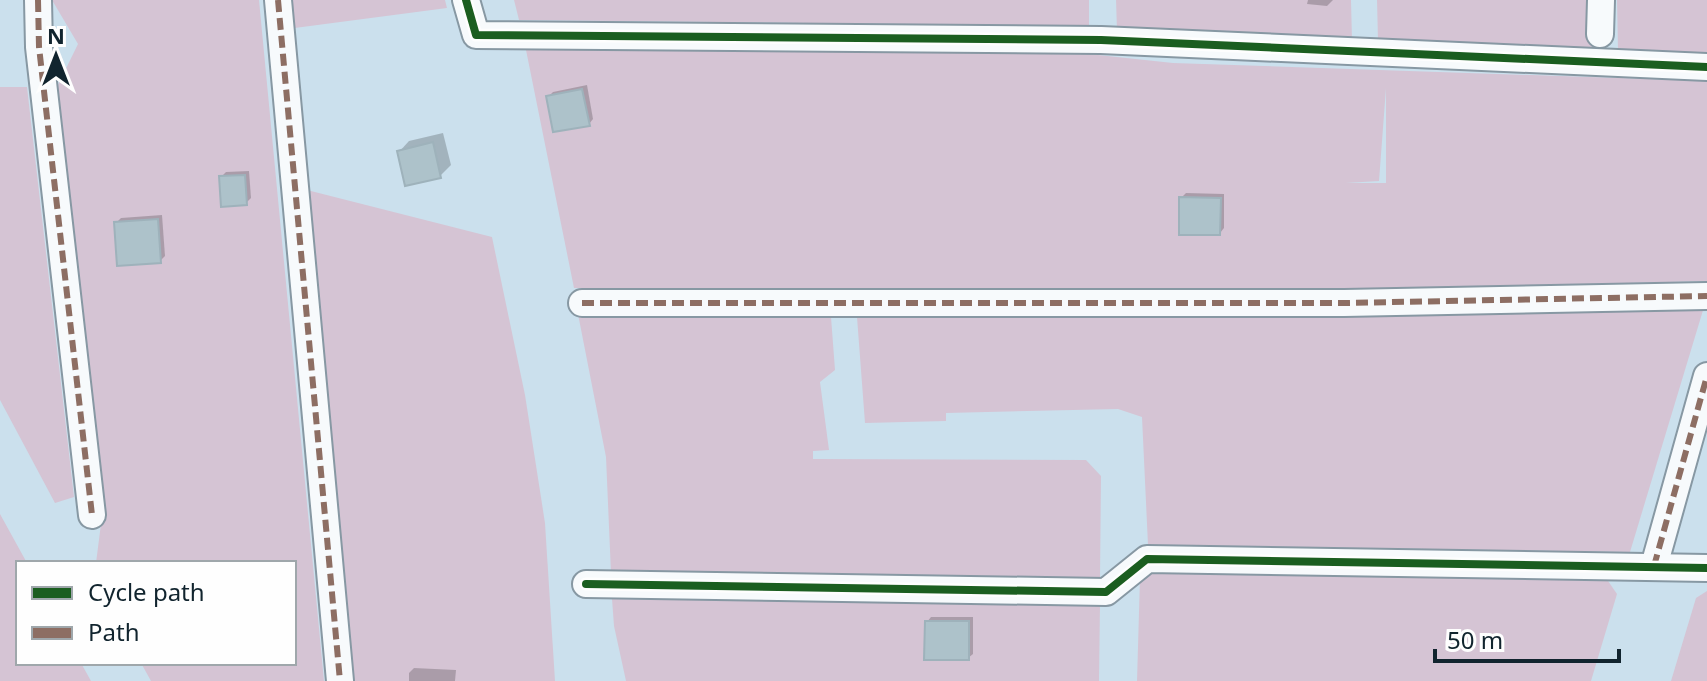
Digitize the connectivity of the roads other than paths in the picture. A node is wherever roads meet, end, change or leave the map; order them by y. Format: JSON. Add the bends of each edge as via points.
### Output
{"nodes":[{"id":1,"x":38,"y":0,"type":"edge"},
{"id":2,"x":278,"y":0,"type":"edge"},
{"id":3,"x":466,"y":0,"type":"edge"},
{"id":4,"x":1601,"y":0,"type":"edge"},
{"id":5,"x":1600,"y":34,"type":"dead end"},
{"id":6,"x":1707,"y":67,"type":"edge"},
{"id":7,"x":1707,"y":296,"type":"edge"},
{"id":8,"x":582,"y":303,"type":"dead end"},
{"id":9,"x":1707,"y":376,"type":"edge"},
{"id":10,"x":92,"y":515,"type":"dead end"},
{"id":11,"x":1654,"y":566,"type":"junction"},
{"id":12,"x":1707,"y":568,"type":"edge"},
{"id":13,"x":586,"y":584,"type":"dead end"},
{"id":14,"x":340,"y":681,"type":"edge"}],
"edges":[{"from":1,"to":10,"type":"street"},
{"from":2,"to":14,"type":"street"},
{"from":3,"to":6,"type":"street","via":[[476,35],[1101,40]]},
{"from":4,"to":5,"type":"street"},
{"from":7,"to":8,"type":"street","via":[[1344,303]]},
{"from":9,"to":11,"type":"street"},
{"from":11,"to":12,"type":"street"},
{"from":11,"to":13,"type":"street","via":[[1147,559],[1106,592]]}]}
